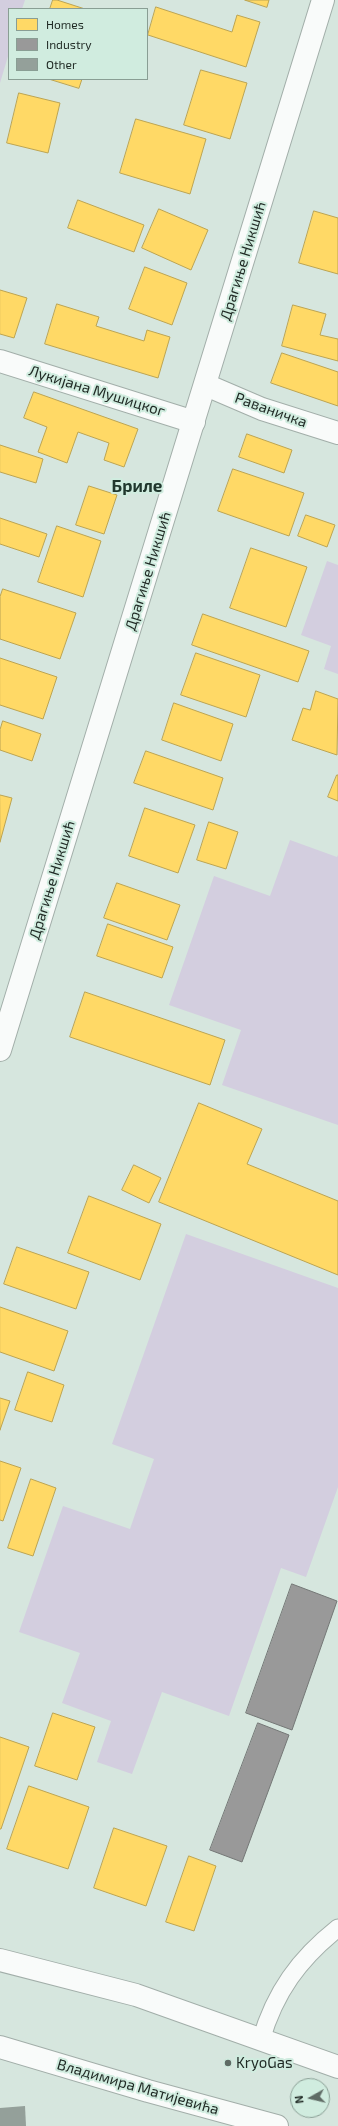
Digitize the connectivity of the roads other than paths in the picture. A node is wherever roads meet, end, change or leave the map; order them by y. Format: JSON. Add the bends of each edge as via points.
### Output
{"nodes":[{"id":1,"x":323,"y":0,"type":"edge"},
{"id":2,"x":0,"y":361,"type":"edge"},
{"id":3,"x":206,"y":384,"type":"junction"},
{"id":4,"x":194,"y":422,"type":"junction"},
{"id":5,"x":338,"y":432,"type":"edge"},
{"id":6,"x":0,"y":1050,"type":"edge"},
{"id":7,"x":338,"y":1928,"type":"edge"},
{"id":8,"x":0,"y":1960,"type":"edge"},
{"id":9,"x":261,"y":2040,"type":"junction"},
{"id":10,"x":0,"y":2047,"type":"edge"},
{"id":11,"x":338,"y":2067,"type":"edge"},
{"id":12,"x":277,"y":2126,"type":"edge"}],
"edges":[{"from":1,"to":3,"type":"street","name":"Драгиње Никшић"},
{"from":2,"to":4,"type":"street","name":"Лукијана Мушицког"},
{"from":3,"to":4,"type":"street","name":"Драгиње Никшић"},
{"from":3,"to":5,"type":"street","name":"Раваничка","via":[[262,408]]},
{"from":4,"to":6,"type":"street","name":"Драгиње Никшић"},
{"from":7,"to":9,"type":"lane","via":[[309,1954],[290,1977],[277,1996]]},
{"from":8,"to":9,"type":"street","via":[[136,1995]]},
{"from":9,"to":11,"type":"street"},
{"from":10,"to":12,"type":"street","name":"Владимира Матијевића"}]}
